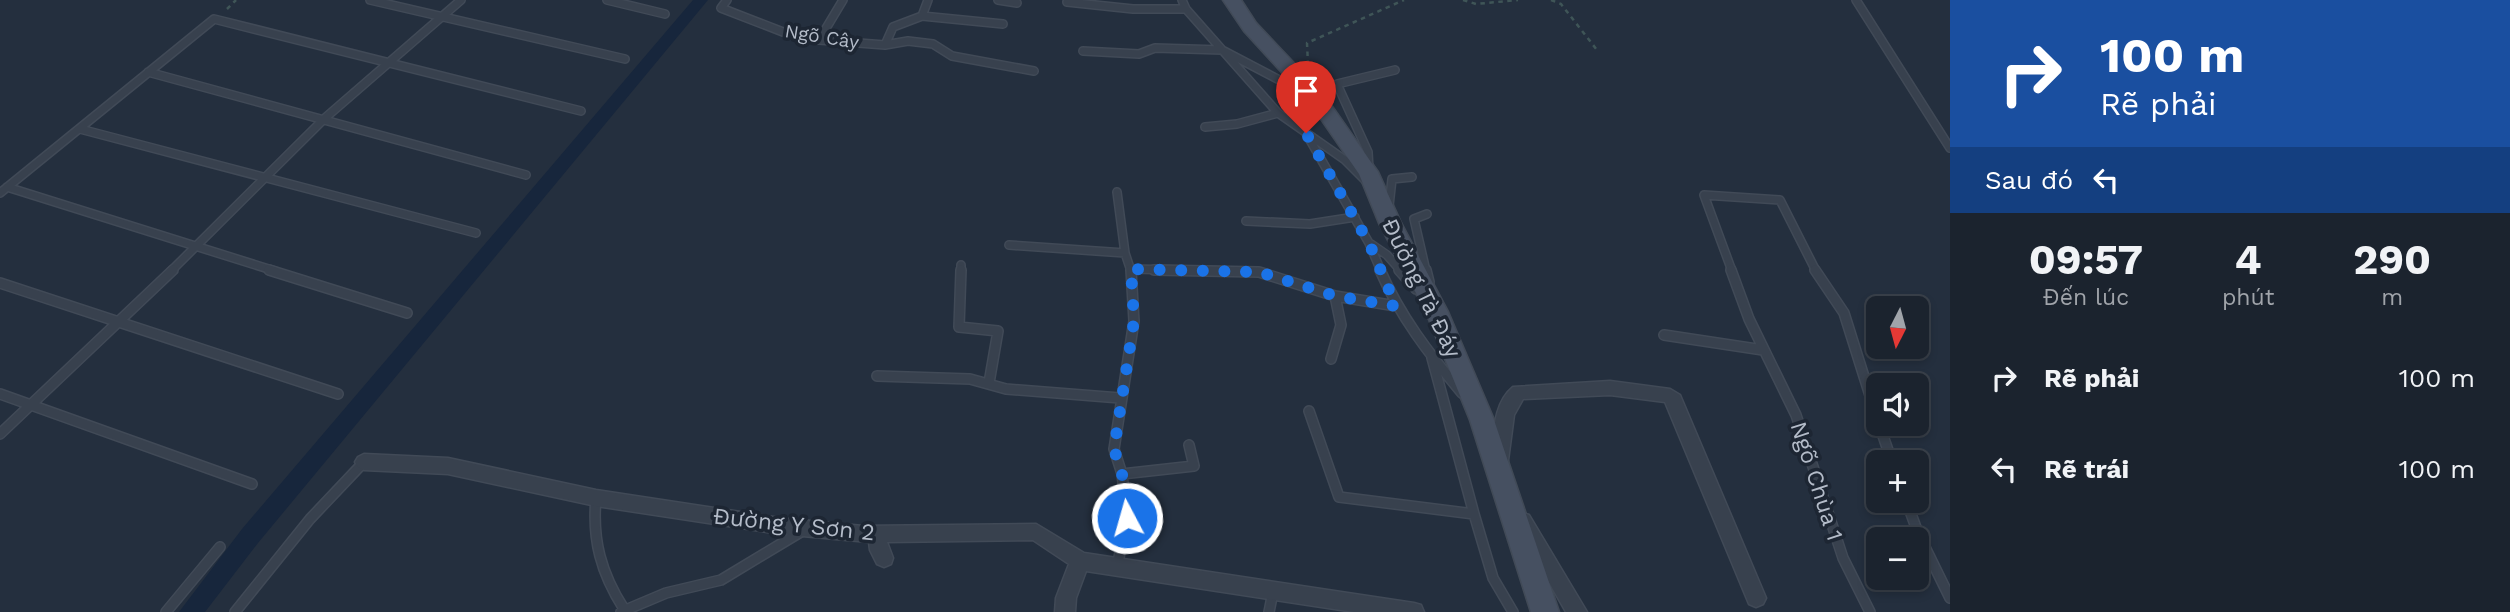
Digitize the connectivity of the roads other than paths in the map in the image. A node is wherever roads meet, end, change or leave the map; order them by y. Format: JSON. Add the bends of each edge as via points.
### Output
{"nodes":[{"id":1,"x":370,"y":0,"type":"edge"},
{"id":2,"x":461,"y":0,"type":"edge"},
{"id":3,"x":607,"y":0,"type":"edge"},
{"id":4,"x":726,"y":0,"type":"edge"},
{"id":5,"x":842,"y":0,"type":"edge"},
{"id":6,"x":928,"y":0,"type":"edge"},
{"id":7,"x":998,"y":0,"type":"edge"},
{"id":8,"x":1182,"y":0,"type":"edge"},
{"id":9,"x":1232,"y":0,"type":"edge"},
{"id":10,"x":1856,"y":0,"type":"edge"},
{"id":11,"x":1067,"y":2,"type":"edge"},
{"id":12,"x":1017,"y":3,"type":"dead end"},
{"id":13,"x":1186,"y":9,"type":"junction"},
{"id":14,"x":665,"y":14,"type":"dead end"},
{"id":15,"x":922,"y":16,"type":"junction"},
{"id":16,"x":444,"y":17,"type":"junction"},
{"id":17,"x":1003,"y":24,"type":"dead end"},
{"id":18,"x":819,"y":40,"type":"junction"},
{"id":19,"x":885,"y":45,"type":"junction"},
{"id":20,"x":1222,"y":50,"type":"junction"},
{"id":21,"x":1083,"y":51,"type":"dead end"},
{"id":22,"x":625,"y":59,"type":"dead end"},
{"id":23,"x":385,"y":64,"type":"junction"},
{"id":24,"x":1395,"y":70,"type":"dead end"},
{"id":25,"x":1034,"y":71,"type":"dead end"},
{"id":26,"x":148,"y":72,"type":"junction"},
{"id":27,"x":1317,"y":99,"type":"junction"},
{"id":28,"x":581,"y":111,"type":"dead end"},
{"id":29,"x":1278,"y":113,"type":"junction"},
{"id":30,"x":325,"y":118,"type":"junction"},
{"id":31,"x":1205,"y":127,"type":"dead end"},
{"id":32,"x":80,"y":129,"type":"junction"},
{"id":33,"x":1306,"y":133,"type":"junction"},
{"id":34,"x":1950,"y":148,"type":"edge"},
{"id":35,"x":526,"y":175,"type":"dead end"},
{"id":36,"x":1412,"y":177,"type":"dead end"},
{"id":37,"x":266,"y":178,"type":"junction"},
{"id":38,"x":1371,"y":180,"type":"junction"},
{"id":39,"x":7,"y":187,"type":"junction"},
{"id":40,"x":1117,"y":192,"type":"dead end"},
{"id":41,"x":0,"y":193,"type":"edge"},
{"id":42,"x":1427,"y":214,"type":"dead end"},
{"id":43,"x":1355,"y":218,"type":"junction"},
{"id":44,"x":1246,"y":221,"type":"dead end"},
{"id":45,"x":1390,"y":223,"type":"junction"},
{"id":46,"x":476,"y":233,"type":"dead end"},
{"id":47,"x":1369,"y":243,"type":"junction"},
{"id":48,"x":1009,"y":244,"type":"dead end"},
{"id":49,"x":196,"y":246,"type":"junction"},
{"id":50,"x":1125,"y":253,"type":"junction"},
{"id":51,"x":961,"y":265,"type":"dead end"},
{"id":52,"x":1131,"y":269,"type":"junction"},
{"id":53,"x":0,"y":283,"type":"edge"},
{"id":54,"x":1335,"y":296,"type":"junction"},
{"id":55,"x":1396,"y":306,"type":"junction"},
{"id":56,"x":1434,"y":308,"type":"junction"},
{"id":57,"x":407,"y":313,"type":"dead end"},
{"id":58,"x":118,"y":324,"type":"junction"},
{"id":59,"x":1664,"y":335,"type":"dead end"},
{"id":60,"x":1763,"y":350,"type":"junction"},
{"id":61,"x":1432,"y":358,"type":"junction"},
{"id":62,"x":1331,"y":359,"type":"dead end"},
{"id":63,"x":877,"y":376,"type":"dead end"},
{"id":64,"x":989,"y":383,"type":"junction"},
{"id":65,"x":1866,"y":384,"type":"edge"},
{"id":66,"x":0,"y":394,"type":"edge"},
{"id":67,"x":338,"y":394,"type":"dead end"},
{"id":68,"x":1119,"y":398,"type":"junction"},
{"id":69,"x":30,"y":404,"type":"junction"},
{"id":70,"x":1309,"y":411,"type":"dead end"},
{"id":71,"x":1482,"y":421,"type":"junction"},
{"id":72,"x":0,"y":434,"type":"edge"},
{"id":73,"x":1189,"y":445,"type":"dead end"},
{"id":74,"x":364,"y":462,"type":"joint"},
{"id":75,"x":1122,"y":474,"type":"junction"},
{"id":76,"x":1498,"y":474,"type":"junction"},
{"id":77,"x":252,"y":484,"type":"dead end"},
{"id":78,"x":596,"y":498,"type":"junction"},
{"id":79,"x":1911,"y":513,"type":"edge"},
{"id":80,"x":1474,"y":514,"type":"junction"},
{"id":81,"x":806,"y":528,"type":"junction"},
{"id":82,"x":877,"y":534,"type":"junction"},
{"id":83,"x":220,"y":547,"type":"dead end"},
{"id":84,"x":884,"y":558,"type":"dead end"},
{"id":85,"x":1080,"y":561,"type":"junction"},
{"id":86,"x":1117,"y":567,"type":"junction"},
{"id":87,"x":1273,"y":592,"type":"junction"},
{"id":88,"x":1756,"y":598,"type":"dead end"},
{"id":89,"x":1950,"y":598,"type":"edge"},
{"id":90,"x":622,"y":611,"type":"edge"},
{"id":91,"x":1404,"y":611,"type":"edge"},
{"id":92,"x":166,"y":612,"type":"edge"},
{"id":93,"x":235,"y":612,"type":"edge"},
{"id":94,"x":1065,"y":612,"type":"edge"},
{"id":95,"x":1269,"y":612,"type":"edge"},
{"id":96,"x":1513,"y":612,"type":"edge"},
{"id":97,"x":1545,"y":612,"type":"edge"},
{"id":98,"x":1577,"y":612,"type":"edge"},
{"id":99,"x":1870,"y":612,"type":"edge"}],
"edges":[{"from":1,"to":16,"type":"lane"},
{"from":2,"to":16,"type":"lane"},
{"from":3,"to":14,"type":"lane"},
{"from":4,"to":18,"type":"lane","name":"Ngõ Cây","via":[[721,8],[783,32]]},
{"from":5,"to":18,"type":"lane"},
{"from":6,"to":15,"type":"lane"},
{"from":7,"to":12,"type":"lane"},
{"from":8,"to":13,"type":"lane"},
{"from":9,"to":27,"type":"street","name":"Đường Tà Đáy","via":[[1250,27]]},
{"from":10,"to":34,"type":"lane"},
{"from":11,"to":13,"type":"lane"},
{"from":13,"to":20,"type":"lane"},
{"from":15,"to":17,"type":"lane"},
{"from":15,"to":19,"type":"lane","via":[[897,22],[887,33]]},
{"from":16,"to":22,"type":"lane"},
{"from":16,"to":23,"type":"lane"},
{"from":18,"to":19,"type":"lane","name":"Ngõ Cây"},
{"from":19,"to":25,"type":"lane","name":"Ngõ Cây","via":[[908,41],[933,44],[952,56]]},
{"from":20,"to":21,"type":"lane"},
{"from":20,"to":27,"type":"lane"},
{"from":20,"to":29,"type":"lane"},
{"from":23,"to":26,"type":"lane","via":[[214,19]]},
{"from":23,"to":28,"type":"lane"},
{"from":23,"to":30,"type":"lane"},
{"from":24,"to":38,"type":"lane","via":[[1337,84],[1368,152]]},
{"from":26,"to":30,"type":"lane"},
{"from":26,"to":32,"type":"lane"},
{"from":27,"to":38,"type":"street","name":"Đường Tà Đáy"},
{"from":29,"to":31,"type":"lane"},
{"from":29,"to":33,"type":"lane"},
{"from":30,"to":35,"type":"lane"},
{"from":30,"to":37,"type":"lane"},
{"from":32,"to":37,"type":"lane"},
{"from":32,"to":39,"type":"lane"},
{"from":33,"to":38,"type":"lane"},
{"from":33,"to":43,"type":"lane"},
{"from":36,"to":45,"type":"lane","via":[[1390,182]]},
{"from":37,"to":46,"type":"lane"},
{"from":37,"to":49,"type":"lane"},
{"from":38,"to":45,"type":"street","name":"Đường Tà Đáy"},
{"from":39,"to":41,"type":"lane"},
{"from":39,"to":49,"type":"lane"},
{"from":40,"to":50,"type":"lane"},
{"from":42,"to":56,"type":"lane","via":[[1414,219],[1414,230]]},
{"from":43,"to":44,"type":"lane","via":[[1310,224]]},
{"from":43,"to":47,"type":"lane"},
{"from":45,"to":56,"type":"street","name":"Đường Tà Đáy"},
{"from":47,"to":55,"type":"lane"},
{"from":47,"to":56,"type":"lane","via":[[1387,255]]},
{"from":48,"to":50,"type":"lane"},
{"from":49,"to":57,"type":"lane"},
{"from":49,"to":58,"type":"lane"},
{"from":50,"to":52,"type":"lane"},
{"from":51,"to":64,"type":"lane","via":[[959,327],[998,331]]},
{"from":52,"to":54,"type":"lane","via":[[1259,272]]},
{"from":52,"to":68,"type":"lane","via":[[1134,321]]},
{"from":53,"to":58,"type":"lane"},
{"from":54,"to":55,"type":"lane"},
{"from":54,"to":62,"type":"lane","via":[[1340,325]]},
{"from":55,"to":61,"type":"lane"},
{"from":56,"to":71,"type":"street","name":"Đường Tà Đáy"},
{"from":58,"to":67,"type":"lane"},
{"from":58,"to":69,"type":"lane"},
{"from":59,"to":60,"type":"lane"},
{"from":60,"to":65,"type":"lane","name":"Ngõ Chùa 1","via":[[1704,195],[1780,200],[1818,275],[1844,313]]},
{"from":60,"to":99,"type":"lane","name":"Ngõ Chùa 1","via":[[1796,415],[1843,558]]},
{"from":61,"to":71,"type":"lane"},
{"from":61,"to":80,"type":"lane"},
{"from":63,"to":64,"type":"lane"},
{"from":64,"to":68,"type":"lane","via":[[1006,389]]},
{"from":66,"to":69,"type":"lane"},
{"from":68,"to":75,"type":"lane","via":[[1114,449]]},
{"from":69,"to":72,"type":"lane"},
{"from":69,"to":77,"type":"lane"},
{"from":70,"to":80,"type":"lane","via":[[1335,470],[1339,497]]},
{"from":71,"to":76,"type":"street","name":"Đường Tà Đáy"},
{"from":73,"to":75,"type":"lane","via":[[1194,466]]},
{"from":74,"to":78,"type":"street","name":"Đường Y Sơn 2","via":[[448,466]]},
{"from":74,"to":93,"type":"lane","name":"Đường Y Sơn 2","via":[[310,519]]},
{"from":75,"to":86,"type":"lane","via":[[1127,518]]},
{"from":76,"to":88,"type":"street","via":[[1510,396],[1610,388],[1670,396]]},
{"from":76,"to":97,"type":"street","name":"Đường Tà Đáy"},
{"from":76,"to":98,"type":"street"},
{"from":78,"to":81,"type":"street","name":"Đường Y Sơn 2"},
{"from":78,"to":90,"type":"lane","via":[[592,527],[596,554]]},
{"from":79,"to":89,"type":"lane"},
{"from":80,"to":96,"type":"lane","via":[[1493,578]]},
{"from":81,"to":82,"type":"street","name":"Đường Y Sơn 2"},
{"from":81,"to":90,"type":"lane","via":[[721,580],[666,593]]},
{"from":82,"to":84,"type":"street"},
{"from":82,"to":85,"type":"street","name":"Đường Y Sơn 2","via":[[1036,533]]},
{"from":83,"to":92,"type":"lane"},
{"from":85,"to":86,"type":"street","name":"Đường Y Sơn 2"},
{"from":85,"to":94,"type":"street"},
{"from":86,"to":87,"type":"street","name":"Đường Y Sơn 2"},
{"from":87,"to":91,"type":"street","name":"Đường Y Sơn 2"},
{"from":87,"to":95,"type":"lane"}]}
